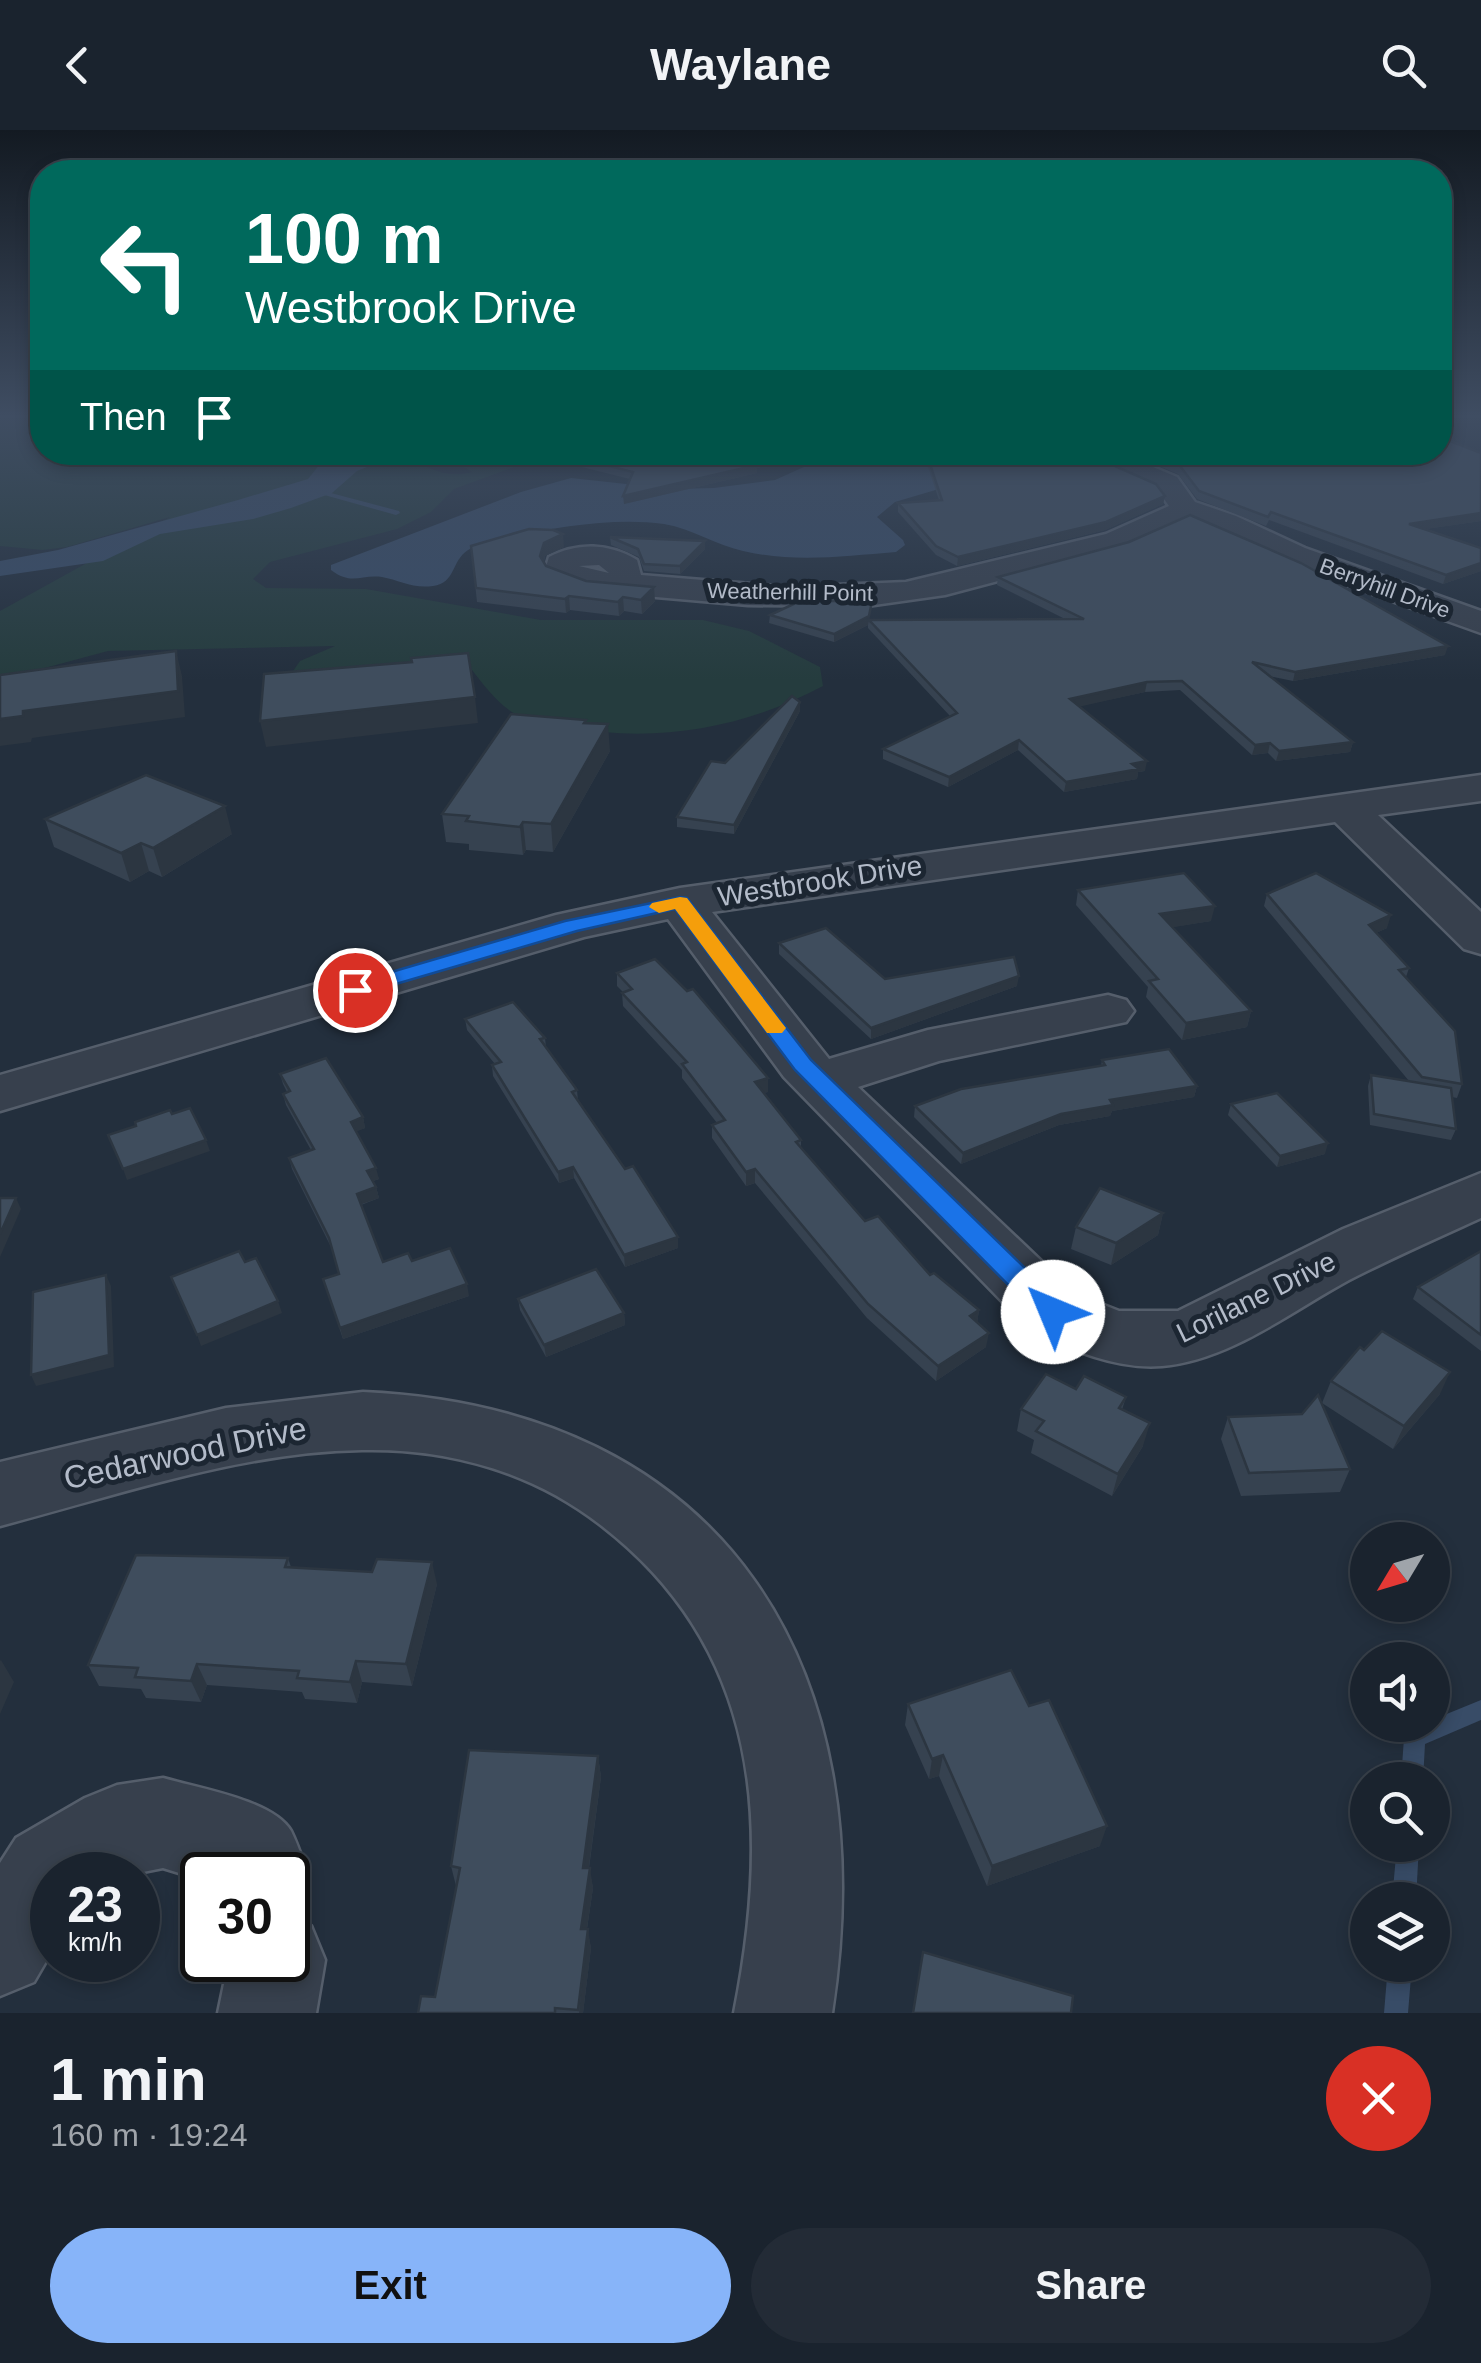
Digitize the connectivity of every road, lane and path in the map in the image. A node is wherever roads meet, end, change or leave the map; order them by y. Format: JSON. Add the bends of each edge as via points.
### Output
{"nodes":[{"id":1,"x":1175,"y":504,"type":"edge"},
{"id":2,"x":1178,"y":513,"type":"junction"},
{"id":3,"x":631,"y":584,"type":"edge"},
{"id":4,"x":1480,"y":623,"type":"edge"},
{"id":5,"x":1481,"y":788,"type":"edge"},
{"id":6,"x":1343,"y":806,"type":"junction"},
{"id":7,"x":680,"y":902,"type":"junction"},
{"id":8,"x":1481,"y":940,"type":"edge"},
{"id":9,"x":1108,"y":1011,"type":"dead end"},
{"id":10,"x":819,"y":1082,"type":"junction"},
{"id":11,"x":0,"y":1093,"type":"edge"},
{"id":12,"x":1481,"y":1194,"type":"edge"},
{"id":13,"x":0,"y":1494,"type":"edge"},
{"id":14,"x":248,"y":1852,"type":"edge"},
{"id":15,"x":0,"y":1948,"type":"edge"},
{"id":16,"x":272,"y":1982,"type":"edge"},
{"id":17,"x":266,"y":2013,"type":"edge"},
{"id":18,"x":783,"y":2013,"type":"edge"}],
"edges":[{"from":1,"to":2,"type":"street"},
{"from":2,"to":3,"type":"street","name":"Weatherhill Point","via":[[1128,536],[946,584],[872,596]]},
{"from":2,"to":4,"type":"street","name":"Berryhill Drive"},
{"from":5,"to":6,"type":"street","name":"Westbrook Drive"},
{"from":6,"to":7,"type":"street","name":"Westbrook Drive"},
{"from":6,"to":8,"type":"street"},
{"from":7,"to":10,"type":"street","name":"Lorilane Drive"},
{"from":7,"to":11,"type":"street","name":"Westbrook Drive","via":[[572,926]]},
{"from":9,"to":10,"type":"street","via":[[928,1046]]},
{"from":10,"to":12,"type":"street","name":"Lorilane Drive","via":[[1053,1312],[1114,1337],[1166,1340],[1199,1331],[1327,1263]]},
{"from":13,"to":18,"type":"street","name":"Cedarwood Drive","via":[[278,1428],[364,1421],[436,1424],[515,1441],[626,1497],[688,1552],[730,1611],[766,1683],[788,1762],[798,1874],[794,1960]]},
{"from":14,"to":15,"type":"street","via":[[162,1823],[117,1830],[49,1871]]},
{"from":16,"to":17,"type":"street"}]}
